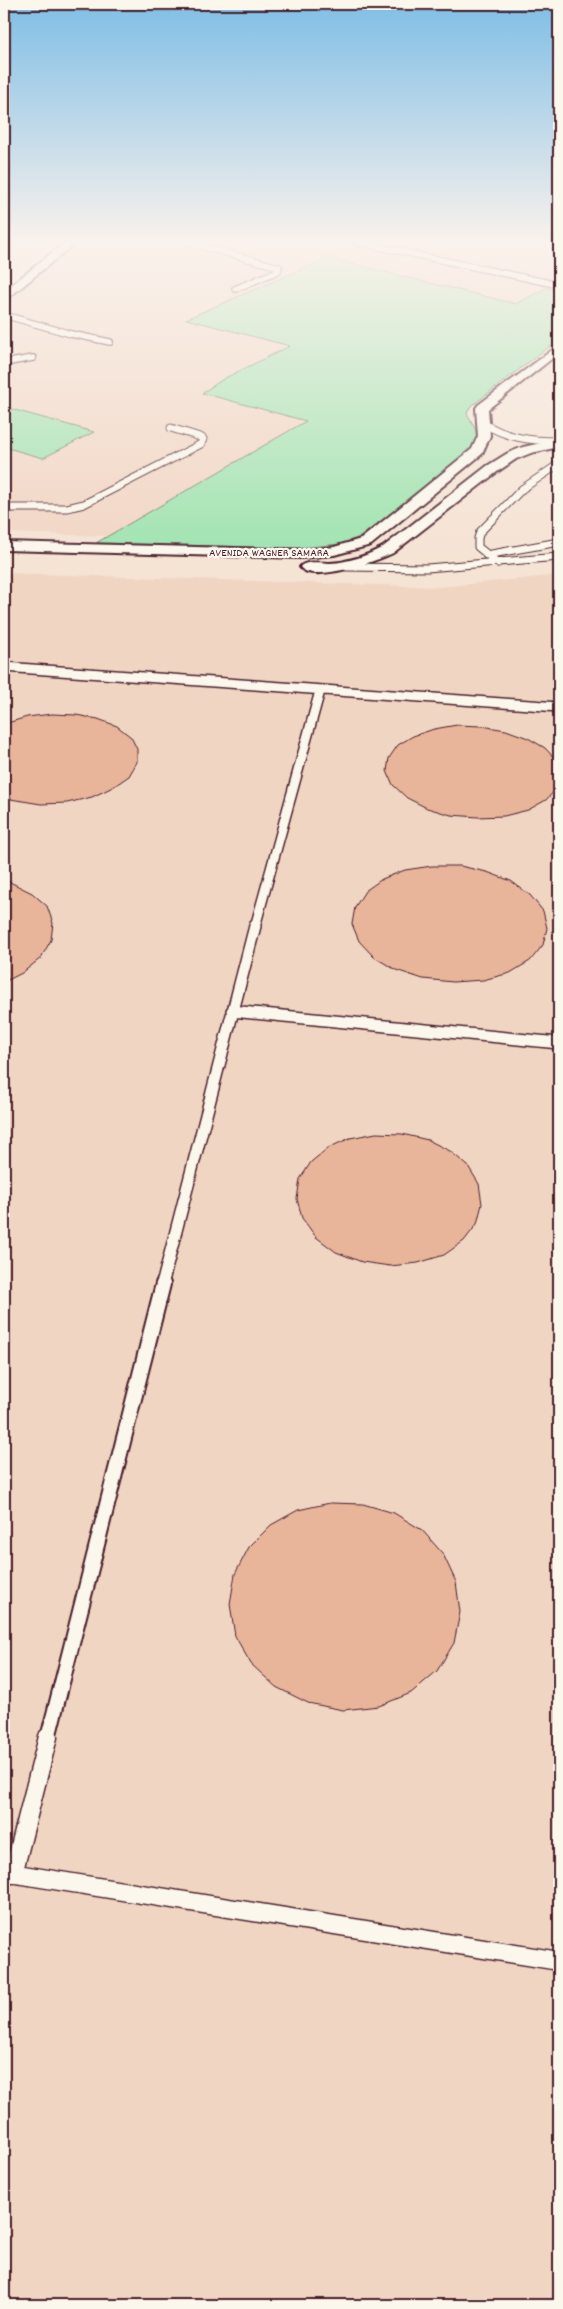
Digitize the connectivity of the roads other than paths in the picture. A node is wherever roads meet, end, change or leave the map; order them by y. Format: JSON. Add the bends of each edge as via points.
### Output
{"nodes":[{"id":1,"x":559,"y":348,"type":"edge"},
{"id":2,"x":33,"y":358,"type":"dead end"},
{"id":3,"x":4,"y":363,"type":"edge"},
{"id":4,"x":483,"y":423,"type":"junction"},
{"id":5,"x":171,"y":428,"type":"dead end"},
{"id":6,"x":559,"y":442,"type":"edge"},
{"id":7,"x":557,"y":464,"type":"edge"},
{"id":8,"x":4,"y":508,"type":"edge"},
{"id":9,"x":559,"y":542,"type":"edge"},
{"id":10,"x":4,"y":546,"type":"edge"},
{"id":11,"x":486,"y":555,"type":"junction"},
{"id":12,"x":559,"y":557,"type":"edge"},
{"id":13,"x":113,"y":563,"type":"dead end"},
{"id":14,"x":498,"y":564,"type":"junction"},
{"id":15,"x":346,"y":567,"type":"junction"},
{"id":16,"x":4,"y":667,"type":"edge"},
{"id":17,"x":320,"y":691,"type":"junction"},
{"id":18,"x":559,"y":707,"type":"edge"},
{"id":19,"x":232,"y":1011,"type":"junction"},
{"id":20,"x":559,"y":1043,"type":"edge"},
{"id":21,"x":9,"y":1873,"type":"edge"},
{"id":22,"x":559,"y":1961,"type":"edge"}],
"edges":[{"from":1,"to":4,"type":"street","name":"AVENIDA WAGNER SAMARA","via":[[482,408]]},
{"from":2,"to":3,"type":"lane"},
{"from":4,"to":6,"type":"lane","via":[[514,438]]},
{"from":4,"to":10,"type":"street","name":"AVENIDA WAGNER SAMARA","via":[[482,443],[474,455],[366,542],[326,554]]},
{"from":5,"to":8,"type":"lane","via":[[200,437],[203,439],[201,444],[84,504],[67,508]]},
{"from":6,"to":15,"type":"street","name":"AVENIDA WAGNER SAMARA","via":[[512,456],[388,550],[370,560]]},
{"from":7,"to":11,"type":"lane","via":[[522,489],[480,532],[476,546]]},
{"from":9,"to":11,"type":"lane"},
{"from":11,"to":14,"type":"lane"},
{"from":12,"to":14,"type":"lane"},
{"from":13,"to":15,"type":"street","name":"AVENIDA WAGNER SAMARA"},
{"from":14,"to":15,"type":"lane","via":[[392,570]]},
{"from":16,"to":17,"type":"lane"},
{"from":17,"to":18,"type":"lane"},
{"from":17,"to":19,"type":"lane"},
{"from":19,"to":20,"type":"lane"},
{"from":19,"to":21,"type":"lane"},
{"from":21,"to":22,"type":"lane"}]}
